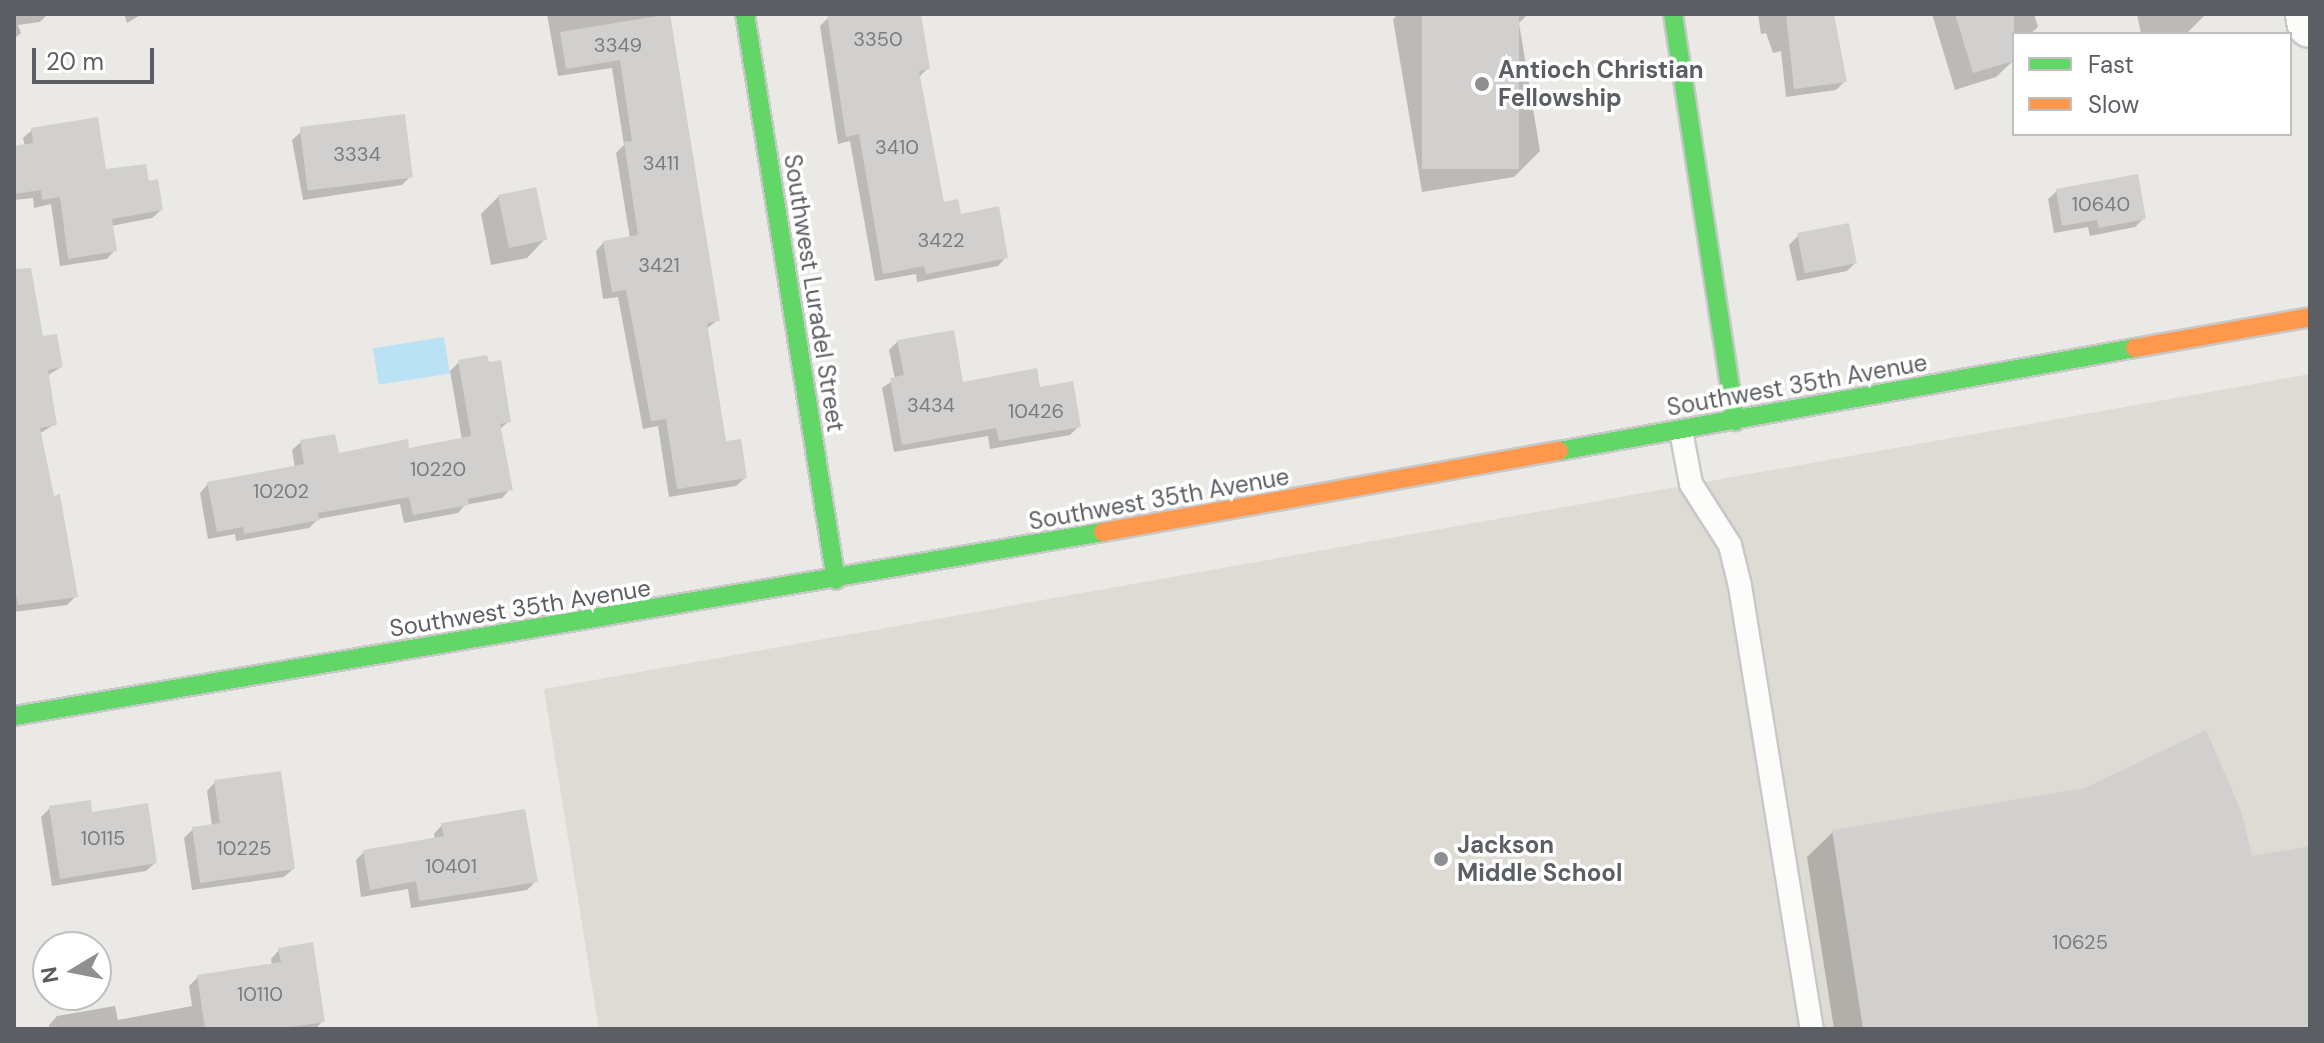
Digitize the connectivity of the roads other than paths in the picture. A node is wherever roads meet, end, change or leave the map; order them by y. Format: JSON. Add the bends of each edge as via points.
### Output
{"nodes":[{"id":1,"x":745,"y":14,"type":"edge"},
{"id":2,"x":1673,"y":14,"type":"edge"},
{"id":3,"x":2308,"y":14,"type":"edge"},
{"id":4,"x":2310,"y":25,"type":"edge"},
{"id":5,"x":2310,"y":317,"type":"edge"},
{"id":6,"x":1735,"y":421,"type":"junction"},
{"id":7,"x":1681,"y":431,"type":"junction"},
{"id":8,"x":836,"y":580,"type":"junction"},
{"id":9,"x":14,"y":716,"type":"edge"},
{"id":10,"x":1812,"y":1029,"type":"edge"}],
"edges":[{"from":1,"to":8,"type":"street","name":"Southwest Luradel Street"},
{"from":2,"to":6,"type":"street"},
{"from":3,"to":4,"type":"street"},
{"from":5,"to":6,"type":"street","name":"Southwest 35th Avenue"},
{"from":6,"to":7,"type":"street","name":"Southwest 35th Avenue"},
{"from":7,"to":8,"type":"street","name":"Southwest 35th Avenue"},
{"from":7,"to":10,"type":"lane","via":[[1691,484],[1730,545],[1740,586]]},
{"from":8,"to":9,"type":"street","name":"Southwest 35th Avenue"}]}
